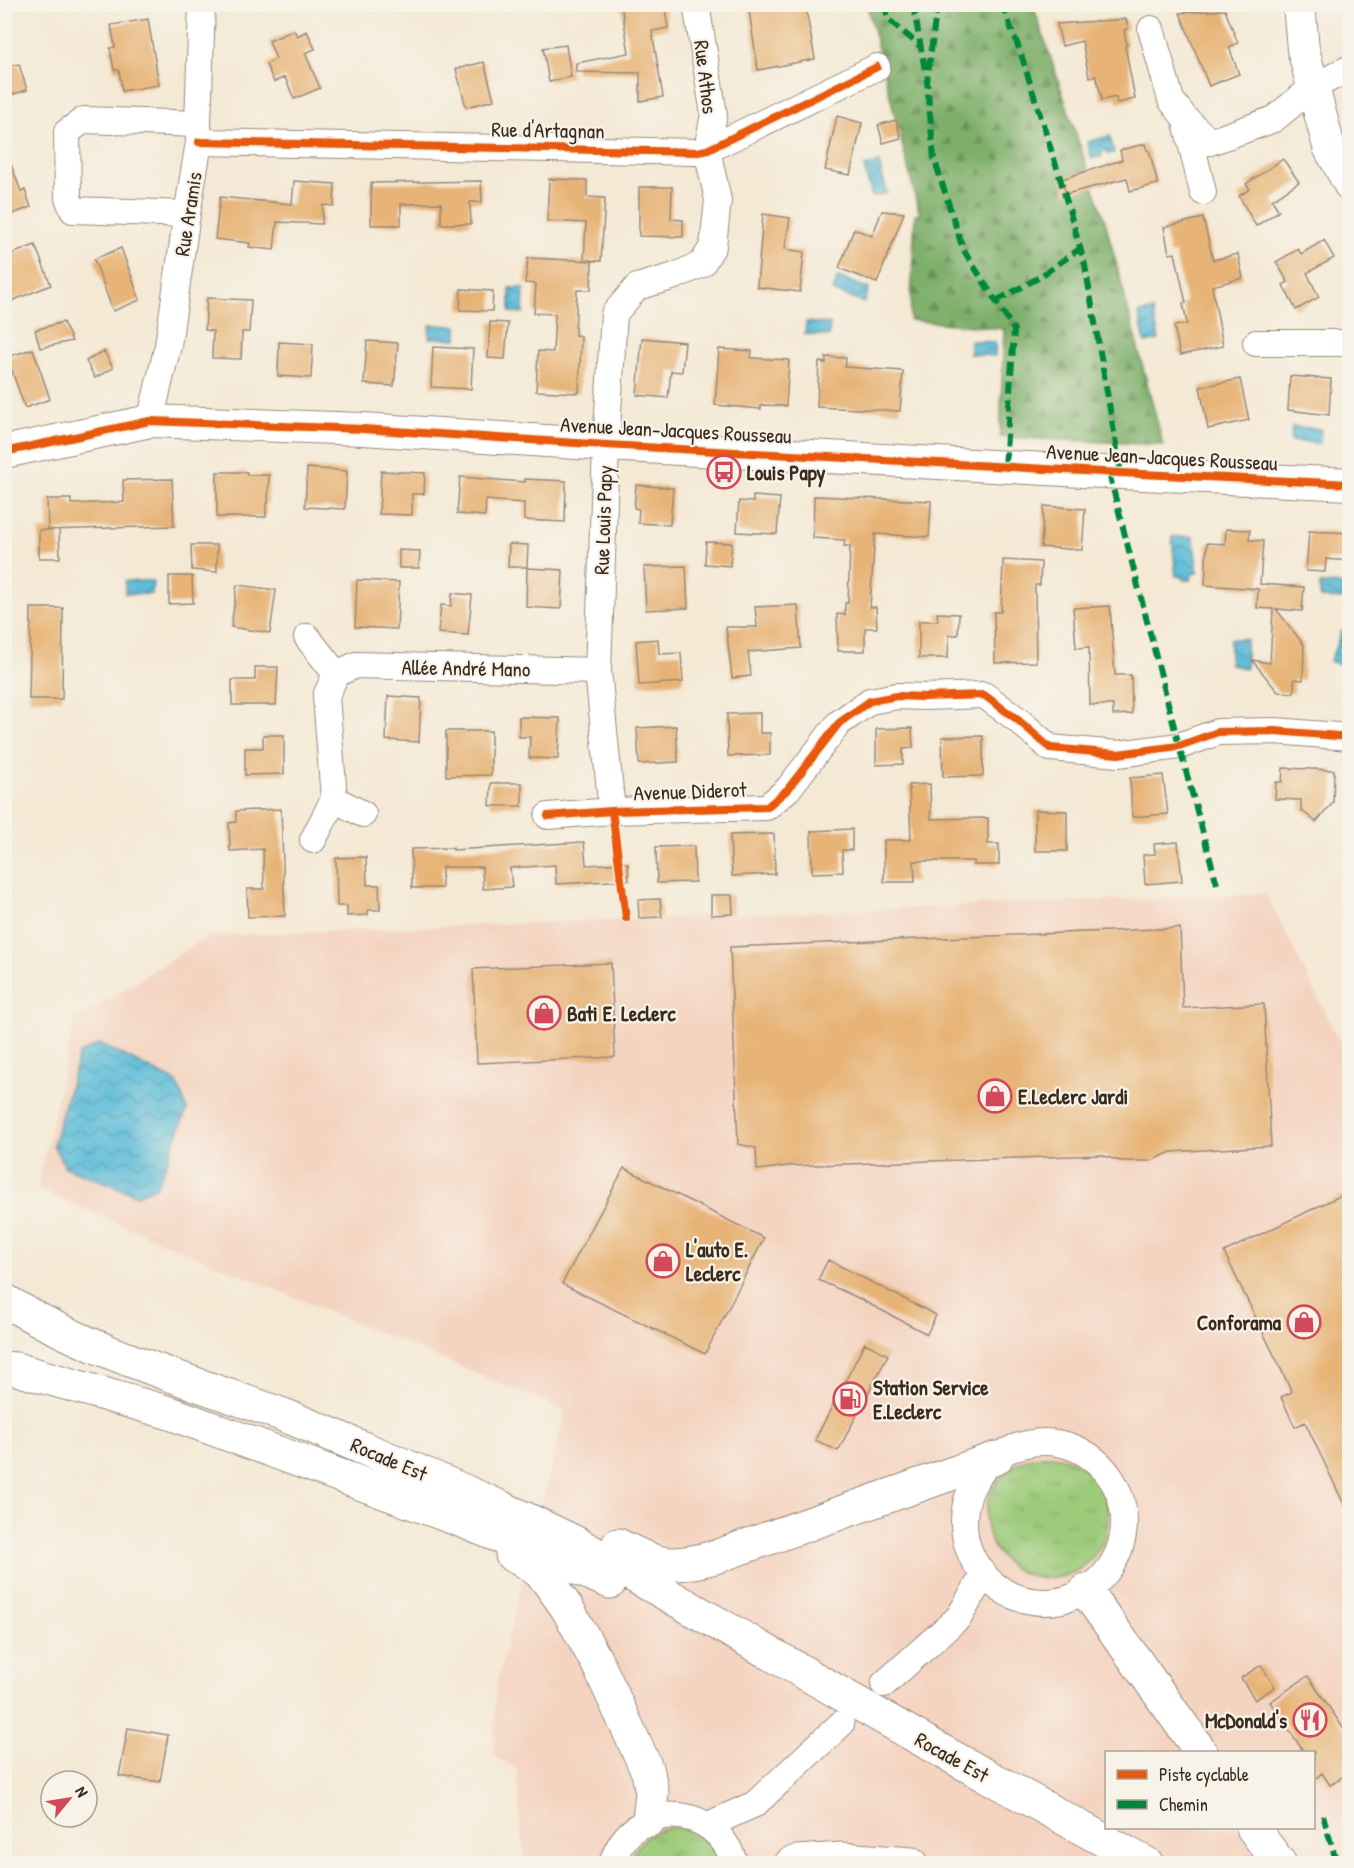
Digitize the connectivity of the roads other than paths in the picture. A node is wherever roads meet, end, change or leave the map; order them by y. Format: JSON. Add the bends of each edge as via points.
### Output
{"nodes":[{"id":1,"x":202,"y":4,"type":"edge"},
{"id":2,"x":696,"y":4,"type":"edge"},
{"id":3,"x":1299,"y":4,"type":"edge"},
{"id":4,"x":1151,"y":29,"type":"dead end"},
{"id":5,"x":877,"y":67,"type":"dead end"},
{"id":6,"x":1350,"y":68,"type":"edge"},
{"id":7,"x":1313,"y":87,"type":"junction"},
{"id":8,"x":1185,"y":118,"type":"junction"},
{"id":9,"x":199,"y":133,"type":"junction"},
{"id":10,"x":707,"y":150,"type":"junction"},
{"id":11,"x":1350,"y":185,"type":"edge"},
{"id":12,"x":1203,"y":192,"type":"dead end"},
{"id":13,"x":187,"y":214,"type":"junction"},
{"id":14,"x":1256,"y":343,"type":"dead end"},
{"id":15,"x":1350,"y":343,"type":"edge"},
{"id":16,"x":150,"y":421,"type":"junction"},
{"id":17,"x":606,"y":445,"type":"junction"},
{"id":18,"x":4,"y":452,"type":"edge"},
{"id":19,"x":1350,"y":484,"type":"edge"},
{"id":20,"x":307,"y":637,"type":"dead end"},
{"id":21,"x":598,"y":671,"type":"junction"},
{"id":22,"x":336,"y":674,"type":"junction"},
{"id":23,"x":1350,"y":736,"type":"edge"},
{"id":24,"x":334,"y":799,"type":"junction"},
{"id":25,"x":612,"y":811,"type":"junction"},
{"id":26,"x":363,"y":814,"type":"dead end"},
{"id":27,"x":548,"y":816,"type":"dead end"},
{"id":28,"x":313,"y":840,"type":"dead end"},
{"id":29,"x":4,"y":1300,"type":"edge"},
{"id":30,"x":4,"y":1368,"type":"edge"},
{"id":31,"x":170,"y":1413,"type":"junction"},
{"id":32,"x":288,"y":1417,"type":"junction"},
{"id":33,"x":996,"y":1458,"type":"junction"},
{"id":34,"x":984,"y":1574,"type":"junction"},
{"id":35,"x":1086,"y":1591,"type":"junction"},
{"id":36,"x":1012,"y":1595,"type":"junction"},
{"id":37,"x":959,"y":1617,"type":"junction"},
{"id":38,"x":759,"y":1647,"type":"junction"},
{"id":39,"x":884,"y":1684,"type":"dead end"},
{"id":40,"x":841,"y":1724,"type":"dead end"},
{"id":41,"x":1200,"y":1751,"type":"edge"},
{"id":42,"x":755,"y":1804,"type":"junction"},
{"id":43,"x":649,"y":1820,"type":"junction"},
{"id":44,"x":708,"y":1825,"type":"junction"},
{"id":45,"x":1254,"y":1829,"type":"edge"},
{"id":46,"x":733,"y":1857,"type":"edge"},
{"id":47,"x":612,"y":1863,"type":"edge"},
{"id":48,"x":791,"y":1863,"type":"edge"},
{"id":49,"x":912,"y":1863,"type":"edge"},
{"id":50,"x":1147,"y":1863,"type":"edge"},
{"id":51,"x":1280,"y":1863,"type":"edge"}],
"edges":[{"from":1,"to":9,"type":"street","name":"Rue Aramis"},
{"from":2,"to":10,"type":"street","name":"Rue Athos","via":[[714,114]]},
{"from":3,"to":7,"type":"street","via":[[1303,49]]},
{"from":4,"to":8,"type":"street","via":[[1171,100]]},
{"from":5,"to":10,"type":"street","name":"Rue d'Artagnan"},
{"from":6,"to":7,"type":"street"},
{"from":7,"to":8,"type":"street","via":[[1274,119],[1210,142]]},
{"from":7,"to":11,"type":"street","via":[[1329,147]]},
{"from":8,"to":12,"type":"street"},
{"from":9,"to":10,"type":"street","name":"Rue d'Artagnan"},
{"from":9,"to":13,"type":"street","name":"Rue Aramis"},
{"from":9,"to":13,"type":"street","name":"Rue d'Artagnan","via":[[84,120],[66,132],[68,198],[73,210]]},
{"from":10,"to":17,"type":"street","name":"Rue Louis Papy","via":[[718,200],[713,246],[702,264],[637,287],[614,314]]},
{"from":13,"to":16,"type":"street","name":"Rue Aramis","via":[[168,345]]},
{"from":14,"to":15,"type":"street"},
{"from":16,"to":17,"type":"street","name":"Avenue Jean-Jacques Rousseau","via":[[363,429]]},
{"from":16,"to":18,"type":"street","name":"Avenue Jean-Jacques Rousseau"},
{"from":17,"to":19,"type":"street","name":"Avenue Jean-Jacques Rousseau"},
{"from":17,"to":21,"type":"street","name":"Rue Louis Papy"},
{"from":20,"to":22,"type":"street"},
{"from":21,"to":22,"type":"street","name":"Allée André Mano","via":[[356,665]]},
{"from":21,"to":25,"type":"street","name":"Rue Louis Papy"},
{"from":22,"to":24,"type":"street","via":[[326,696]]},
{"from":23,"to":25,"type":"street","name":"Avenue Diderot","via":[[1218,732],[1179,746],[1118,754],[1072,750],[1050,748],[984,695],[897,696],[870,701],[839,723],[788,789],[767,807]]},
{"from":24,"to":26,"type":"street"},
{"from":24,"to":28,"type":"street"},
{"from":25,"to":27,"type":"street"},
{"from":29,"to":32,"type":"main road","name":"Rocade Est","via":[[98,1347]]},
{"from":30,"to":31,"type":"main road","name":"Rocade Est"},
{"from":31,"to":38,"type":"main road","name":"Rocade Est","via":[[465,1522]]},
{"from":31,"to":43,"type":"main road","via":[[239,1447],[462,1532],[522,1559],[540,1572],[567,1608],[598,1664],[648,1772],[652,1793]]},
{"from":32,"to":33,"type":"main road","via":[[392,1446],[664,1564],[715,1557]]},
{"from":32,"to":38,"type":"main road","name":"Rocade Est","via":[[531,1520]]},
{"from":33,"to":34,"type":"street","via":[[975,1482],[965,1513],[965,1535]]},
{"from":33,"to":35,"type":"street","via":[[1016,1447],[1058,1443],[1096,1461],[1108,1474],[1122,1505],[1120,1549],[1107,1573]]},
{"from":34,"to":36,"type":"street"},
{"from":34,"to":37,"type":"street"},
{"from":35,"to":36,"type":"street","via":[[1050,1602]]},
{"from":35,"to":41,"type":"main road"},
{"from":36,"to":37,"type":"street"},
{"from":37,"to":39,"type":"street"},
{"from":38,"to":50,"type":"main road","name":"Rocade Est"},
{"from":40,"to":42,"type":"street"},
{"from":42,"to":44,"type":"street"},
{"from":42,"to":46,"type":"street"},
{"from":43,"to":44,"type":"street","via":[[679,1815]]},
{"from":43,"to":47,"type":"street","via":[[623,1839]]},
{"from":44,"to":46,"type":"street"},
{"from":45,"to":51,"type":"main road"},
{"from":48,"to":49,"type":"main road","via":[[842,1859]]}]}
